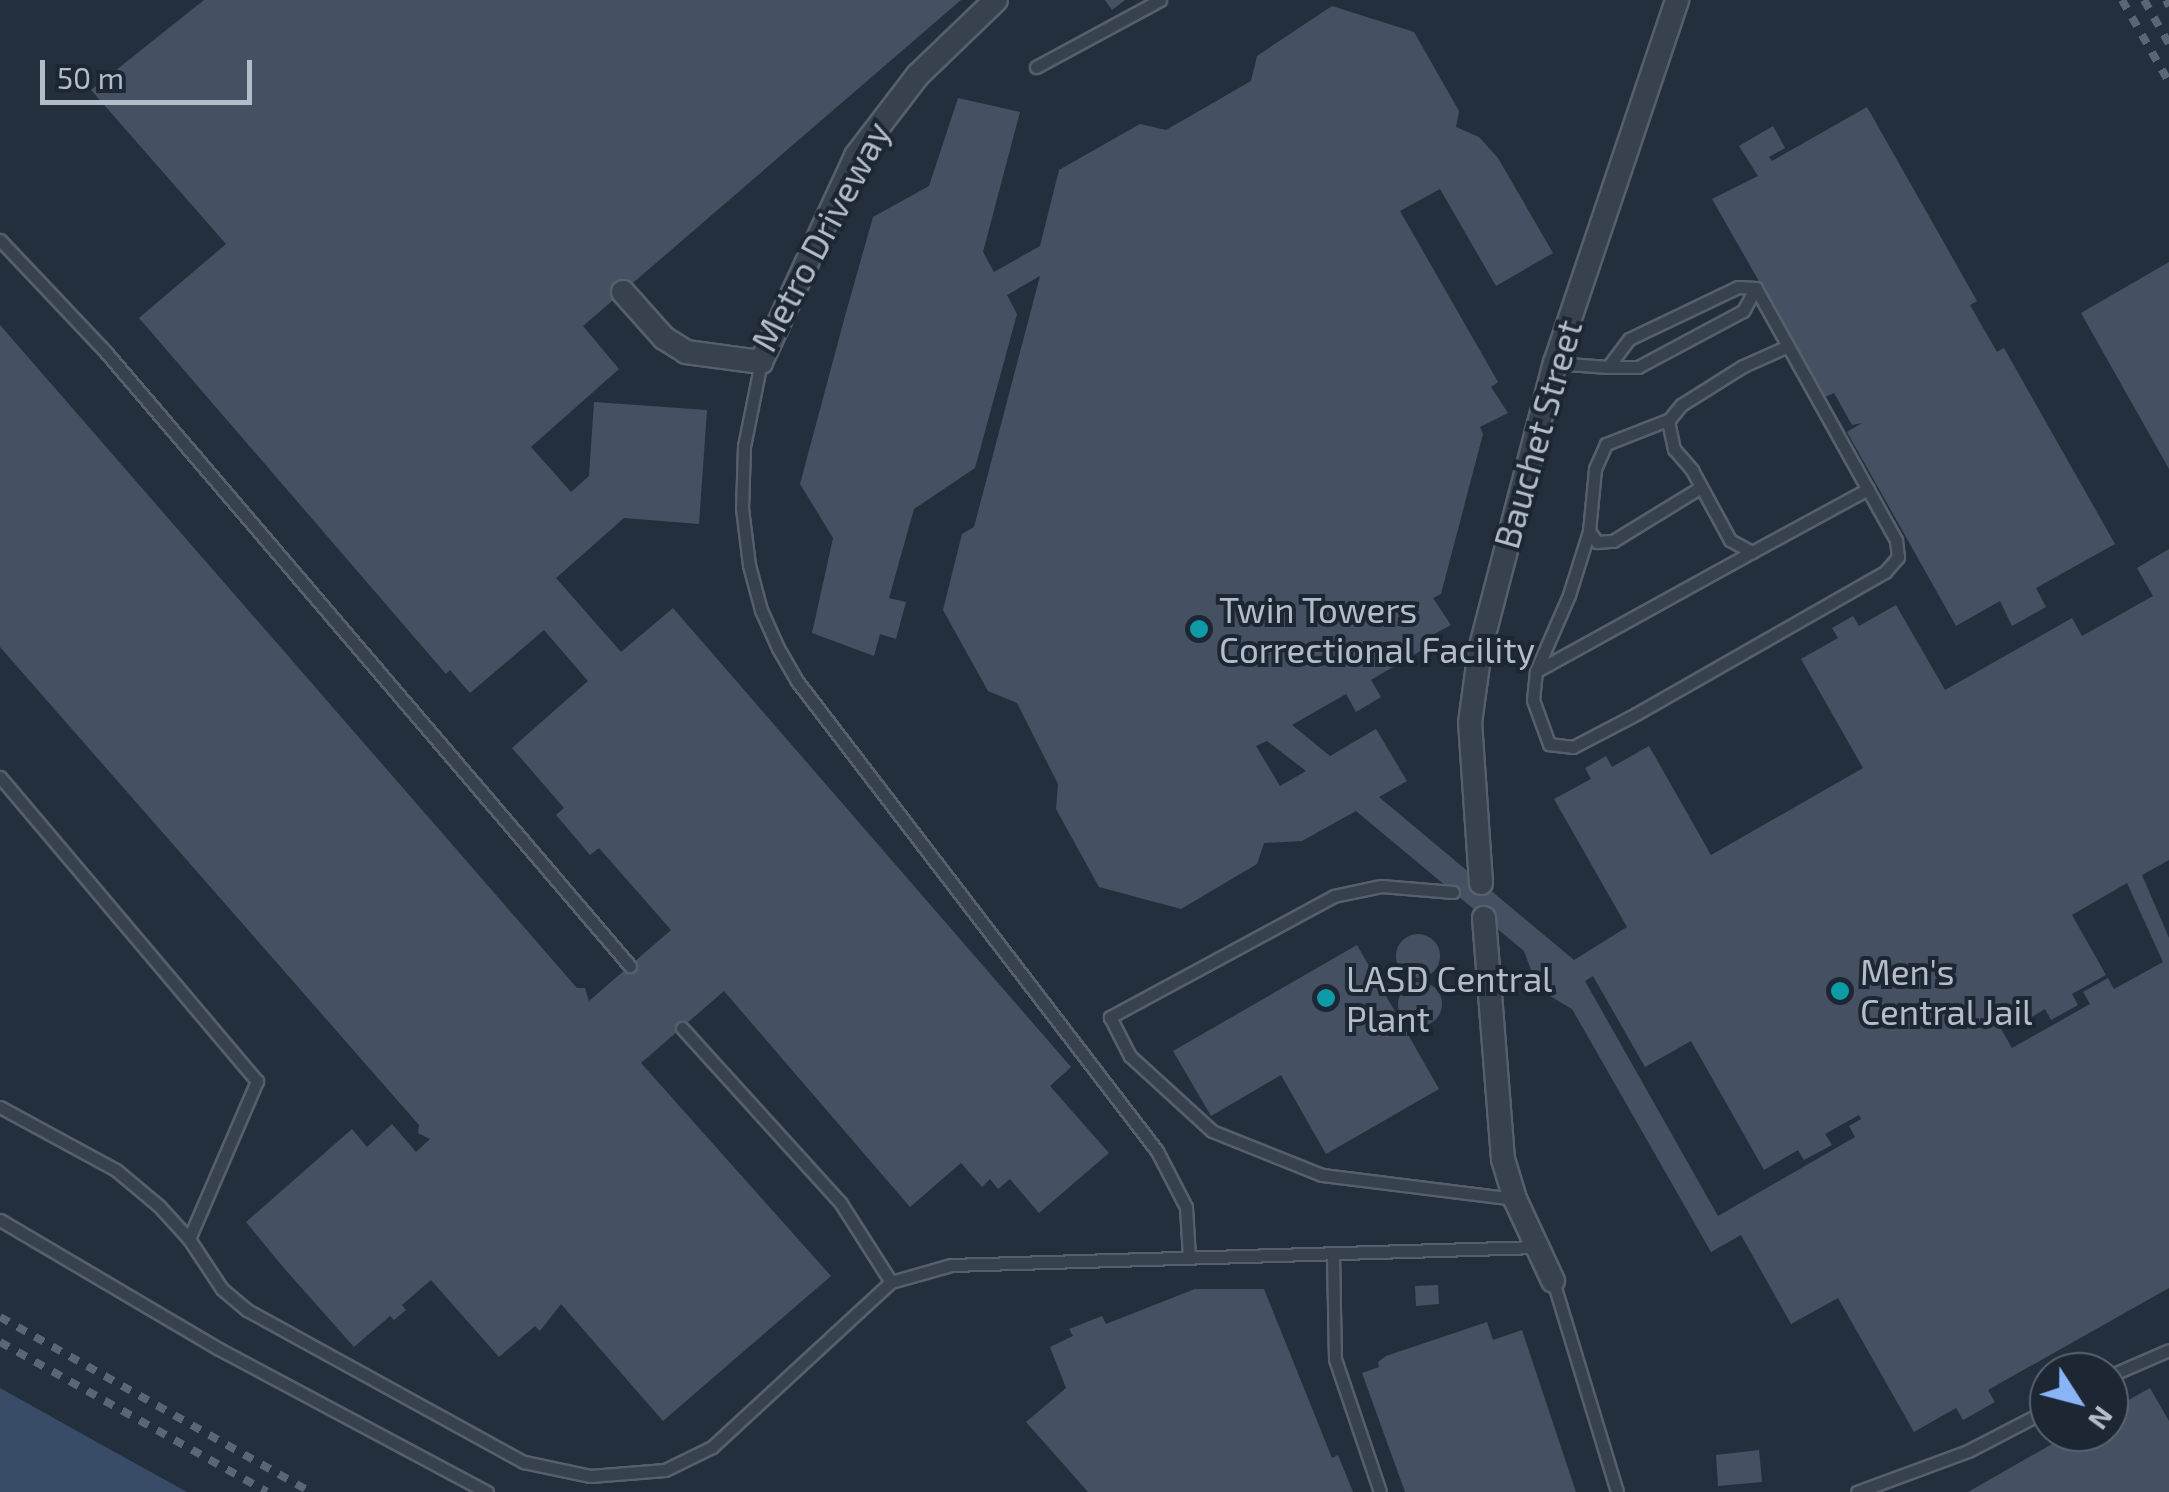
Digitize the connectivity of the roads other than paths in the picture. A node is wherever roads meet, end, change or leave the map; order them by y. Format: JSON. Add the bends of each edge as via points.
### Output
{"nodes":[{"id":1,"x":996,"y":0,"type":"edge"},
{"id":2,"x":1160,"y":0,"type":"edge"},
{"id":3,"x":1677,"y":0,"type":"edge"},
{"id":4,"x":1036,"y":67,"type":"dead end"},
{"id":5,"x":0,"y":240,"type":"edge"},
{"id":6,"x":1756,"y":288,"type":"junction"},
{"id":7,"x":623,"y":292,"type":"dead end"},
{"id":8,"x":1788,"y":346,"type":"junction"},
{"id":9,"x":761,"y":362,"type":"junction"},
{"id":10,"x":1554,"y":363,"type":"junction"},
{"id":11,"x":1608,"y":367,"type":"junction"},
{"id":12,"x":1670,"y":419,"type":"junction"},
{"id":13,"x":1702,"y":488,"type":"junction"},
{"id":14,"x":1868,"y":489,"type":"junction"},
{"id":15,"x":1589,"y":532,"type":"junction"},
{"id":16,"x":1752,"y":552,"type":"junction"},
{"id":17,"x":1536,"y":671,"type":"junction"},
{"id":18,"x":0,"y":777,"type":"edge"},
{"id":19,"x":1481,"y":882,"type":"dead end"},
{"id":20,"x":1452,"y":892,"type":"dead end"},
{"id":21,"x":1484,"y":918,"type":"dead end"},
{"id":22,"x":630,"y":966,"type":"dead end"},
{"id":23,"x":682,"y":1028,"type":"dead end"},
{"id":24,"x":0,"y":1107,"type":"edge"},
{"id":25,"x":1515,"y":1199,"type":"junction"},
{"id":26,"x":0,"y":1220,"type":"edge"},
{"id":27,"x":189,"y":1240,"type":"junction"},
{"id":28,"x":1536,"y":1248,"type":"junction"},
{"id":29,"x":1333,"y":1255,"type":"junction"},
{"id":30,"x":1189,"y":1257,"type":"junction"},
{"id":31,"x":1554,"y":1281,"type":"joint"},
{"id":32,"x":891,"y":1282,"type":"junction"},
{"id":33,"x":2169,"y":1350,"type":"edge"},
{"id":34,"x":2129,"y":1367,"type":"edge"},
{"id":35,"x":2029,"y":1419,"type":"edge"},
{"id":36,"x":487,"y":1492,"type":"edge"},
{"id":37,"x":1380,"y":1492,"type":"edge"},
{"id":38,"x":1617,"y":1492,"type":"edge"},
{"id":39,"x":1856,"y":1492,"type":"edge"}],
"edges":[{"from":1,"to":9,"type":"street","name":"Metro Driveway","via":[[918,75],[856,156]]},
{"from":2,"to":4,"type":"lane"},
{"from":3,"to":10,"type":"street","name":"Bauchet Street"},
{"from":5,"to":22,"type":"lane","via":[[104,350]]},
{"from":6,"to":8,"type":"lane"},
{"from":6,"to":11,"type":"lane","via":[[1738,287],[1630,339]]},
{"from":6,"to":11,"type":"lane","via":[[1743,311],[1638,367]]},
{"from":7,"to":9,"type":"street","name":"Metro Driveway","via":[[664,338],[686,352]]},
{"from":8,"to":12,"type":"lane","via":[[1743,366]]},
{"from":8,"to":14,"type":"lane"},
{"from":9,"to":30,"type":"lane","via":[[744,446],[742,508],[752,580],[778,648],[1157,1151],[1182,1194]]},
{"from":10,"to":11,"type":"lane"},
{"from":10,"to":19,"type":"street","name":"Bauchet Street","via":[[1480,650],[1470,723]]},
{"from":12,"to":13,"type":"lane","via":[[1674,449]]},
{"from":12,"to":15,"type":"lane","via":[[1606,444],[1595,469]]},
{"from":13,"to":15,"type":"lane","via":[[1614,541],[1597,542]]},
{"from":13,"to":16,"type":"lane","via":[[1730,540]]},
{"from":14,"to":16,"type":"lane"},
{"from":14,"to":17,"type":"lane","via":[[1896,540],[1898,558],[1885,572],[1636,714],[1573,747],[1549,744],[1532,700]]},
{"from":15,"to":17,"type":"lane"},
{"from":16,"to":17,"type":"lane"},
{"from":18,"to":27,"type":"lane","via":[[257,1080]]},
{"from":20,"to":25,"type":"lane","via":[[1381,886],[1334,896],[1110,1017],[1130,1056],[1212,1131],[1322,1175]]},
{"from":21,"to":25,"type":"street","via":[[1503,1159]]},
{"from":23,"to":32,"type":"lane","via":[[840,1202]]},
{"from":24,"to":27,"type":"lane","via":[[116,1170]]},
{"from":25,"to":28,"type":"street"},
{"from":26,"to":36,"type":"lane","via":[[220,1349]]},
{"from":27,"to":32,"type":"lane","via":[[222,1288],[247,1310],[524,1462],[590,1476],[665,1470],[712,1447]]},
{"from":28,"to":29,"type":"lane"},
{"from":28,"to":31,"type":"street"},
{"from":29,"to":30,"type":"lane"},
{"from":29,"to":37,"type":"lane","via":[[1336,1359]]},
{"from":30,"to":32,"type":"lane","via":[[951,1265]]},
{"from":31,"to":38,"type":"lane"},
{"from":33,"to":34,"type":"lane"},
{"from":35,"to":39,"type":"lane","via":[[1968,1451]]}]}
